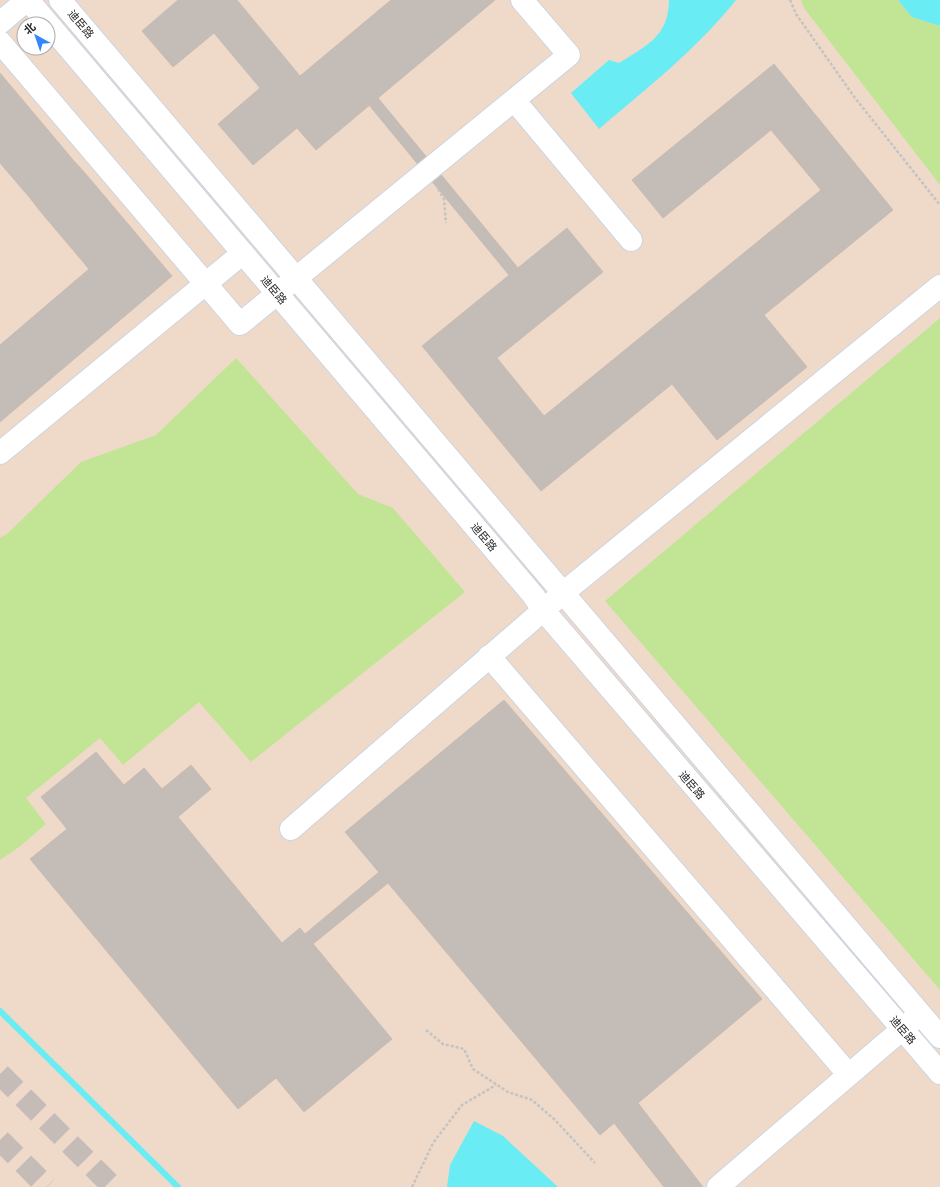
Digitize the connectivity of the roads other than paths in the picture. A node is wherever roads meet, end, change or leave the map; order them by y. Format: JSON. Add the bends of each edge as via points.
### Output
{"nodes":[{"id":1,"x":28,"y":0,"type":"edge"},
{"id":2,"x":60,"y":0,"type":"edge"},
{"id":3,"x":522,"y":0,"type":"edge"},
{"id":4,"x":0,"y":23,"type":"edge"},
{"id":5,"x":0,"y":42,"type":"edge"},
{"id":6,"x":514,"y":100,"type":"junction"},
{"id":7,"x":631,"y":240,"type":"dead end"},
{"id":8,"x":243,"y":253,"type":"junction"},
{"id":9,"x":296,"y":277,"type":"junction"},
{"id":10,"x":205,"y":283,"type":"junction"},
{"id":11,"x":940,"y":286,"type":"edge"},
{"id":12,"x":277,"y":293,"type":"junction"},
{"id":13,"x":0,"y":453,"type":"edge"},
{"id":14,"x":563,"y":593,"type":"junction"},
{"id":15,"x":544,"y":612,"type":"junction"},
{"id":16,"x":489,"y":656,"type":"junction"},
{"id":17,"x":291,"y":829,"type":"dead end"},
{"id":18,"x":920,"y":1014,"type":"junction"},
{"id":19,"x":902,"y":1029,"type":"junction"},
{"id":20,"x":940,"y":1037,"type":"edge"},
{"id":21,"x":940,"y":1073,"type":"edge"},
{"id":22,"x":849,"y":1074,"type":"junction"},
{"id":23,"x":718,"y":1187,"type":"edge"}],
"edges":[{"from":1,"to":4,"type":"street"},
{"from":1,"to":8,"type":"street","name":"迪臣路"},
{"from":2,"to":9,"type":"street","name":"迪臣路"},
{"from":3,"to":6,"type":"street","via":[[569,55]]},
{"from":5,"to":10,"type":"street"},
{"from":6,"to":7,"type":"street"},
{"from":6,"to":9,"type":"street"},
{"from":8,"to":10,"type":"street"},
{"from":8,"to":12,"type":"street","name":"迪臣路"},
{"from":9,"to":12,"type":"street"},
{"from":9,"to":14,"type":"street","name":"迪臣路"},
{"from":10,"to":12,"type":"street","via":[[240,324]]},
{"from":10,"to":13,"type":"street"},
{"from":11,"to":14,"type":"street"},
{"from":12,"to":15,"type":"street","name":"迪臣路","via":[[533,595]]},
{"from":14,"to":15,"type":"street"},
{"from":14,"to":18,"type":"street","name":"迪臣路"},
{"from":15,"to":16,"type":"street"},
{"from":15,"to":19,"type":"street","name":"迪臣路"},
{"from":16,"to":17,"type":"street"},
{"from":16,"to":22,"type":"street"},
{"from":18,"to":19,"type":"street"},
{"from":18,"to":20,"type":"street","name":"迪臣路"},
{"from":19,"to":21,"type":"street","name":"迪臣路"},
{"from":19,"to":22,"type":"street"},
{"from":22,"to":23,"type":"street"}]}
